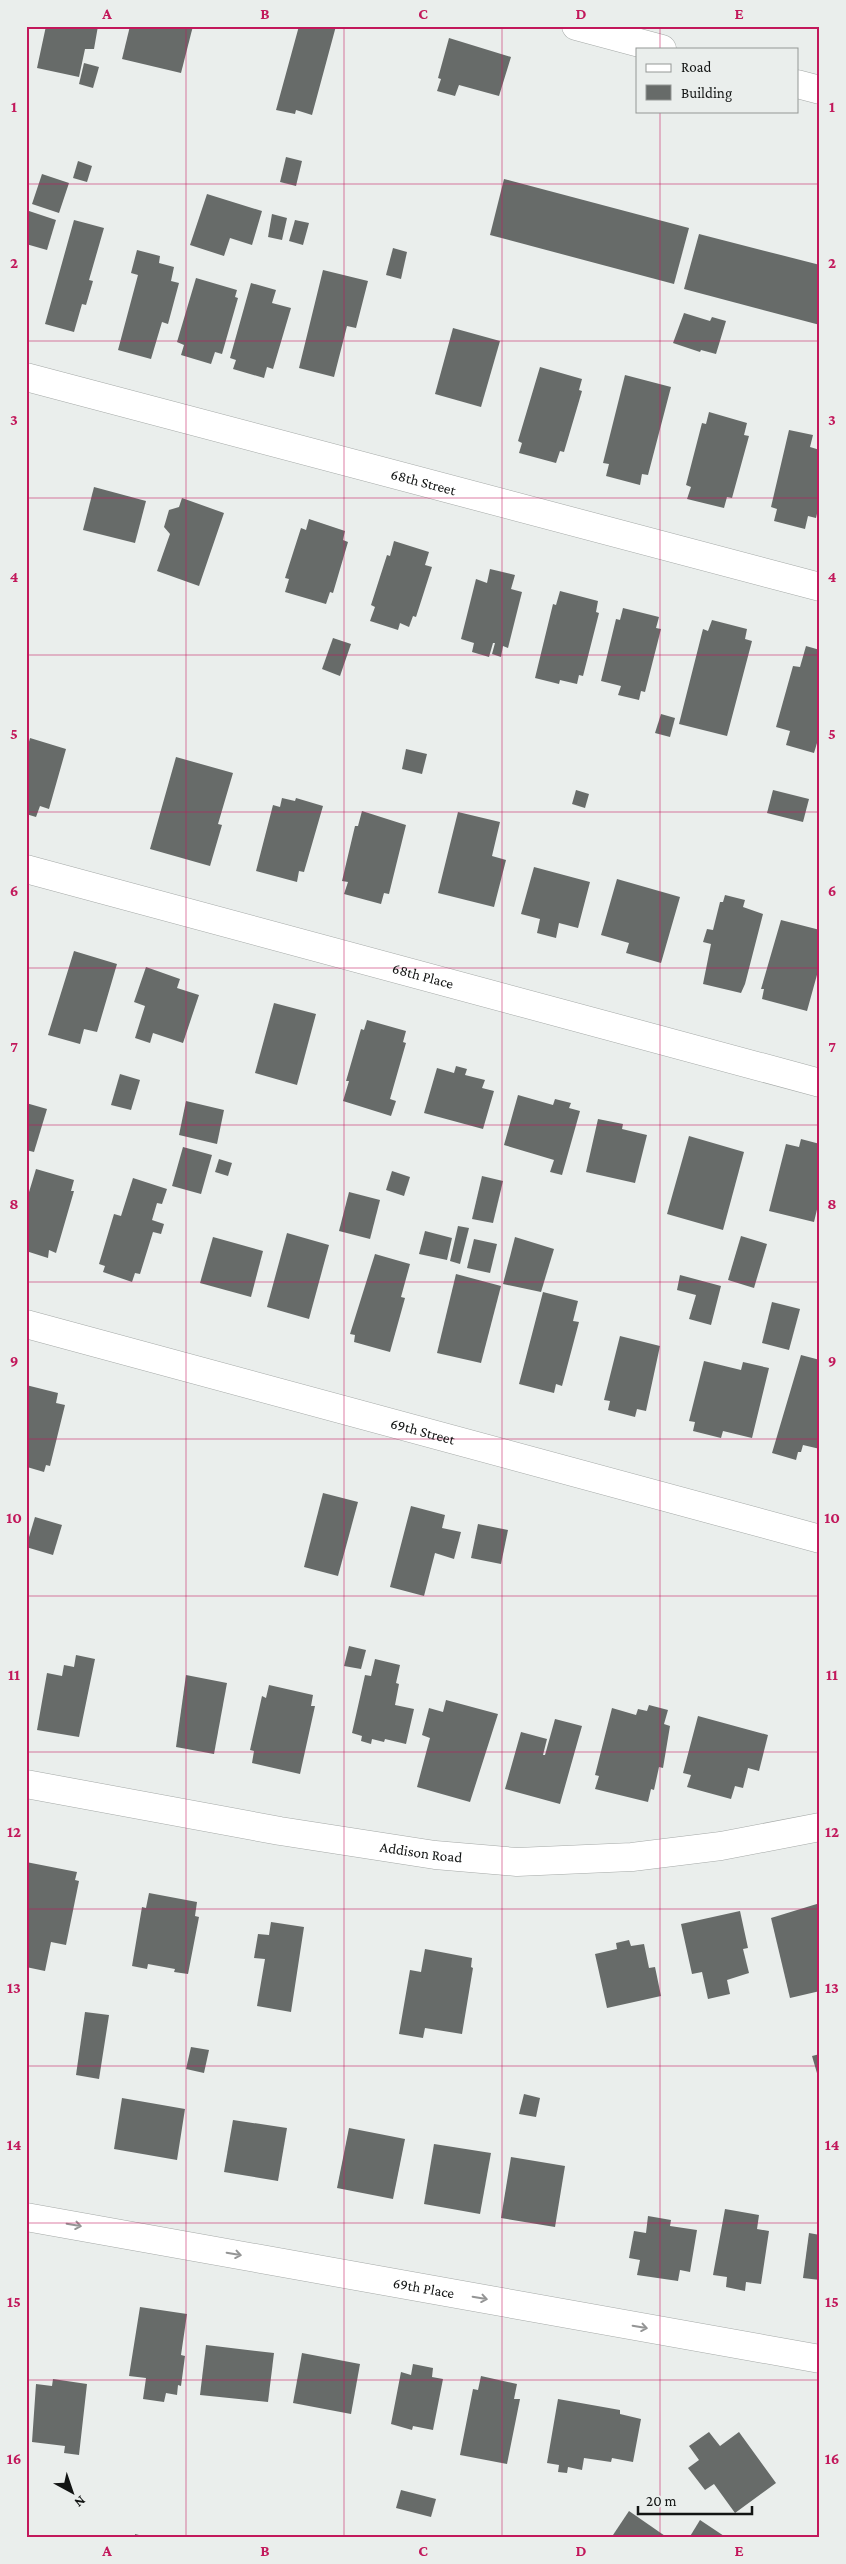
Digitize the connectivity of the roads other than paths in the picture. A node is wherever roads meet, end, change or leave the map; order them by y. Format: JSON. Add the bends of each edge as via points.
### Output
{"nodes":[{"id":1,"x":576,"y":26,"type":"edge"},
{"id":2,"x":658,"y":48,"type":"edge"},
{"id":3,"x":798,"y":84,"type":"edge"},
{"id":4,"x":820,"y":90,"type":"edge"},
{"id":5,"x":26,"y":377,"type":"edge"},
{"id":6,"x":820,"y":587,"type":"edge"},
{"id":7,"x":26,"y":869,"type":"edge"},
{"id":8,"x":820,"y":1083,"type":"edge"},
{"id":9,"x":26,"y":1324,"type":"edge"},
{"id":10,"x":820,"y":1539,"type":"edge"},
{"id":11,"x":26,"y":1784,"type":"edge"},
{"id":12,"x":820,"y":1827,"type":"edge"},
{"id":13,"x":26,"y":2216,"type":"edge"},
{"id":14,"x":820,"y":2359,"type":"edge"}],
"edges":[{"from":1,"to":2,"type":"street"},
{"from":3,"to":4,"type":"street"},
{"from":5,"to":6,"type":"street","name":"68th Street"},
{"from":7,"to":8,"type":"street","name":"68th Place"},
{"from":9,"to":10,"type":"street","name":"69th Street"},
{"from":11,"to":12,"type":"street","name":"Addison Road","via":[[280,1831],[435,1855],[517,1862],[632,1856],[722,1846]]},
{"from":13,"to":14,"type":"street","name":"69th Place","one_way":true}]}
